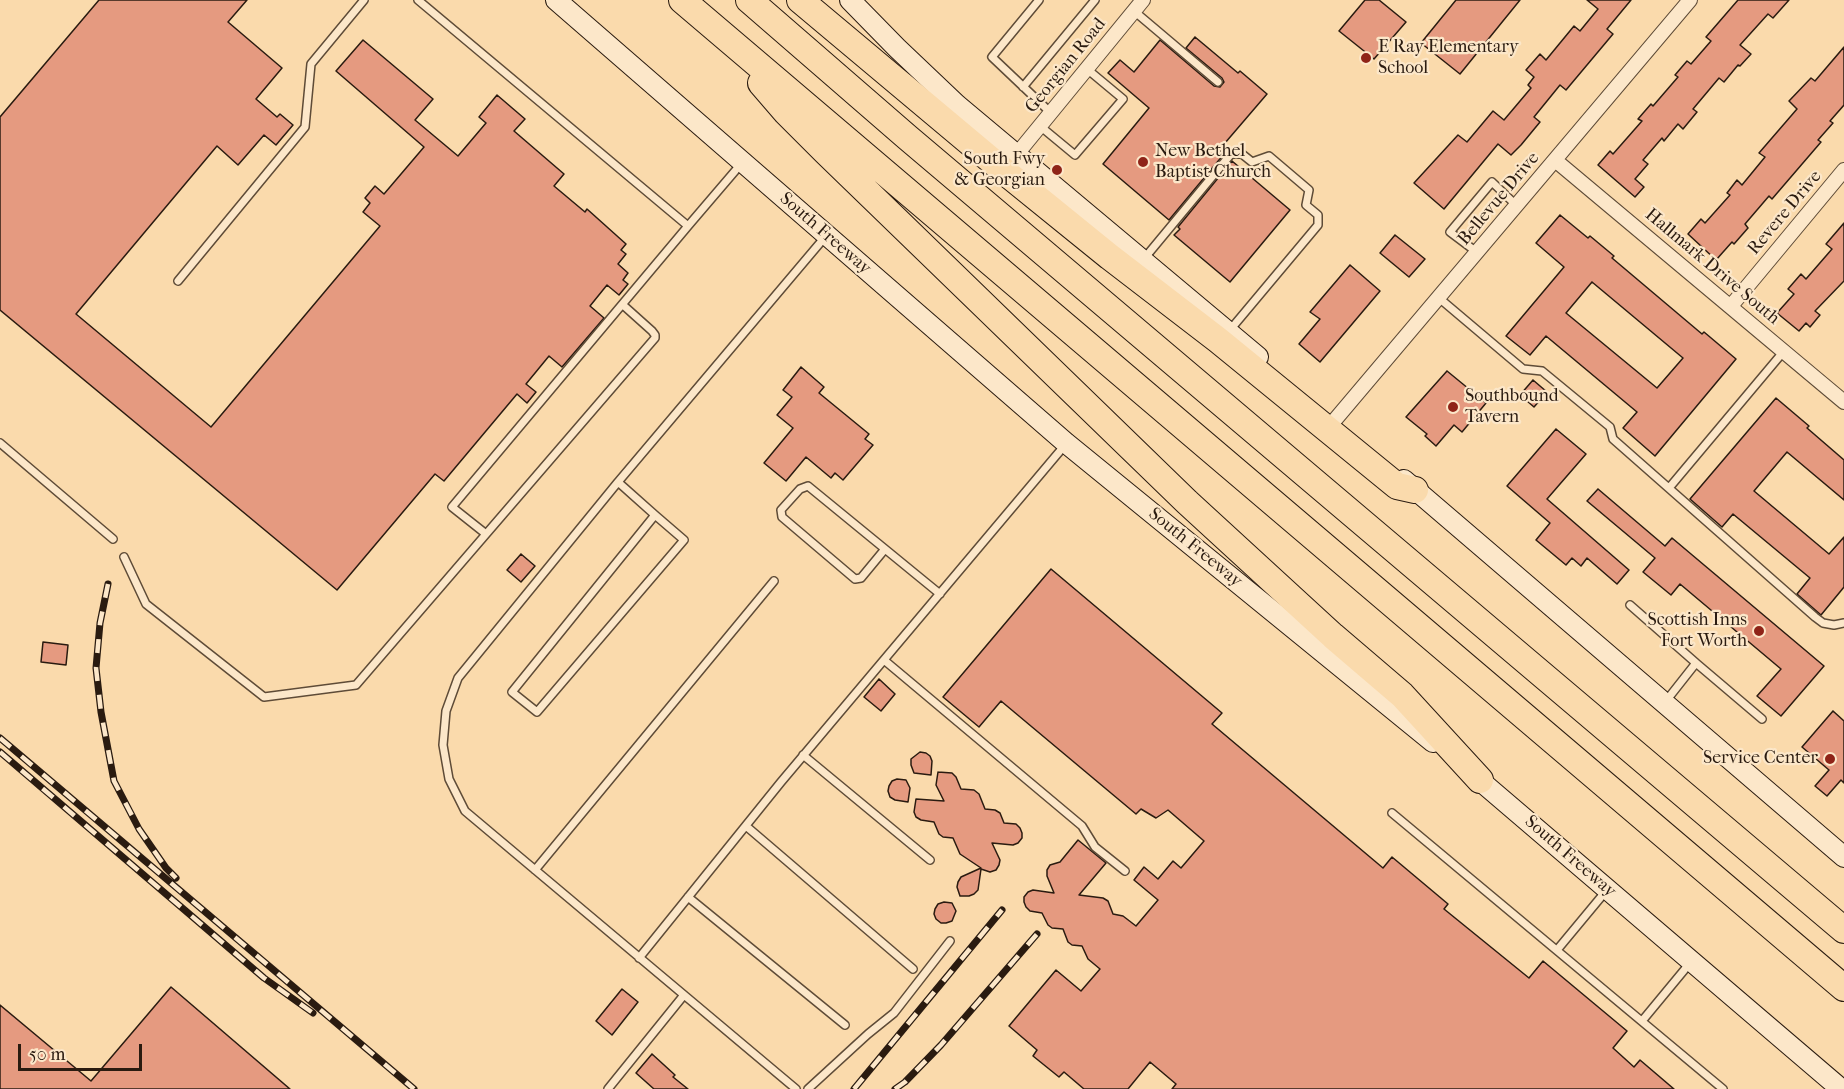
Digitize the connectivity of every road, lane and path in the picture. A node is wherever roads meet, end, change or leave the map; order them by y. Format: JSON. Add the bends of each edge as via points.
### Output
{"nodes":[{"id":1,"x":364,"y":0,"type":"edge"},
{"id":2,"x":418,"y":0,"type":"edge"},
{"id":3,"x":556,"y":0,"type":"edge"},
{"id":4,"x":682,"y":0,"type":"edge"},
{"id":5,"x":749,"y":0,"type":"edge"},
{"id":6,"x":800,"y":0,"type":"edge"},
{"id":7,"x":850,"y":0,"type":"edge"},
{"id":8,"x":1039,"y":0,"type":"edge"},
{"id":9,"x":1095,"y":0,"type":"edge"},
{"id":10,"x":1690,"y":0,"type":"edge"},
{"id":11,"x":1140,"y":3,"type":"edge"},
{"id":12,"x":707,"y":22,"type":"junction"},
{"id":13,"x":1088,"y":69,"type":"junction"},
{"id":14,"x":1218,"y":82,"type":"dead end"},
{"id":15,"x":1023,"y":87,"type":"junction"},
{"id":16,"x":1051,"y":113,"type":"junction"},
{"id":17,"x":1040,"y":126,"type":"junction"},
{"id":18,"x":1017,"y":154,"type":"junction"},
{"id":19,"x":1555,"y":160,"type":"junction"},
{"id":20,"x":743,"y":162,"type":"junction"},
{"id":21,"x":1844,"y":170,"type":"edge"},
{"id":22,"x":1517,"y":206,"type":"junction"},
{"id":23,"x":688,"y":226,"type":"junction"},
{"id":24,"x":827,"y":235,"type":"junction"},
{"id":25,"x":1478,"y":253,"type":"junction"},
{"id":26,"x":1143,"y":260,"type":"junction"},
{"id":27,"x":178,"y":281,"type":"dead end"},
{"id":28,"x":1439,"y":298,"type":"junction"},
{"id":29,"x":623,"y":305,"type":"junction"},
{"id":30,"x":1731,"y":306,"type":"junction"},
{"id":31,"x":1229,"y":332,"type":"junction"},
{"id":32,"x":1784,"y":351,"type":"junction"},
{"id":33,"x":1844,"y":402,"type":"edge"},
{"id":34,"x":1334,"y":421,"type":"junction"},
{"id":35,"x":0,"y":443,"type":"edge"},
{"id":36,"x":1066,"y":443,"type":"junction"},
{"id":37,"x":618,"y":482,"type":"junction"},
{"id":38,"x":1669,"y":488,"type":"junction"},
{"id":39,"x":1415,"y":490,"type":"junction"},
{"id":40,"x":656,"y":515,"type":"junction"},
{"id":41,"x":486,"y":534,"type":"junction"},
{"id":42,"x":113,"y":539,"type":"dead end"},
{"id":43,"x":885,"y":549,"type":"junction"},
{"id":44,"x":124,"y":557,"type":"dead end"},
{"id":45,"x":774,"y":581,"type":"dead end"},
{"id":46,"x":940,"y":594,"type":"junction"},
{"id":47,"x":1630,"y":605,"type":"dead end"},
{"id":48,"x":1844,"y":623,"type":"edge"},
{"id":49,"x":884,"y":660,"type":"junction"},
{"id":50,"x":1696,"y":663,"type":"junction"},
{"id":51,"x":1664,"y":703,"type":"junction"},
{"id":52,"x":1762,"y":719,"type":"dead end"},
{"id":53,"x":803,"y":755,"type":"junction"},
{"id":54,"x":1480,"y":780,"type":"junction"},
{"id":55,"x":1392,"y":813,"type":"dead end"},
{"id":56,"x":746,"y":826,"type":"junction"},
{"id":57,"x":1844,"y":857,"type":"edge"},
{"id":58,"x":930,"y":860,"type":"dead end"},
{"id":59,"x":535,"y":870,"type":"junction"},
{"id":60,"x":1125,"y":871,"type":"dead end"},
{"id":61,"x":1607,"y":889,"type":"junction"},
{"id":62,"x":688,"y":897,"type":"junction"},
{"id":63,"x":1844,"y":930,"type":"edge"},
{"id":64,"x":950,"y":941,"type":"dead end"},
{"id":65,"x":1557,"y":950,"type":"junction"},
{"id":66,"x":639,"y":958,"type":"junction"},
{"id":67,"x":1691,"y":961,"type":"junction"},
{"id":68,"x":913,"y":969,"type":"dead end"},
{"id":69,"x":1844,"y":988,"type":"edge"},
{"id":70,"x":684,"y":994,"type":"junction"},
{"id":71,"x":1642,"y":1021,"type":"junction"},
{"id":72,"x":845,"y":1025,"type":"dead end"},
{"id":73,"x":608,"y":1089,"type":"edge"},
{"id":74,"x":796,"y":1089,"type":"edge"},
{"id":75,"x":808,"y":1089,"type":"edge"},
{"id":76,"x":1723,"y":1089,"type":"edge"},
{"id":77,"x":1841,"y":1089,"type":"edge"}],
"edges":[{"from":1,"to":27,"type":"lane","via":[[311,64],[305,127]]},
{"from":2,"to":23,"type":"lane"},
{"from":3,"to":20,"type":"main road","name":"South Freeway"},
{"from":4,"to":12,"type":"highway"},
{"from":5,"to":63,"type":"highway"},
{"from":6,"to":39,"type":"highway","via":[[1010,176],[1397,486]]},
{"from":7,"to":18,"type":"main road","via":[[957,105]]},
{"from":8,"to":15,"type":"lane","via":[[992,57]]},
{"from":9,"to":15,"type":"lane"},
{"from":10,"to":19,"type":"street","name":"Bellevue Drive"},
{"from":11,"to":13,"type":"street","name":"Georgian Road"},
{"from":11,"to":14,"type":"lane"},
{"from":12,"to":54,"type":"highway","via":[[826,152],[1187,502],[1402,695]]},
{"from":12,"to":69,"type":"highway"},
{"from":13,"to":16,"type":"street","name":"Georgian Road"},
{"from":13,"to":17,"type":"lane","via":[[1123,99],[1075,155]]},
{"from":15,"to":16,"type":"lane"},
{"from":16,"to":17,"type":"street","name":"Georgian Road"},
{"from":17,"to":18,"type":"street","name":"Georgian Road"},
{"from":18,"to":26,"type":"main road"},
{"from":19,"to":22,"type":"street","name":"Bellevue Drive"},
{"from":19,"to":30,"type":"street","name":"Hallmark Drive South"},
{"from":20,"to":23,"type":"lane"},
{"from":20,"to":24,"type":"main road","name":"South Freeway"},
{"from":21,"to":30,"type":"street","name":"Revere Drive"},
{"from":22,"to":25,"type":"street","name":"Bellevue Drive"},
{"from":22,"to":25,"type":"lane","via":[[1492,182],[1450,232]]},
{"from":23,"to":29,"type":"lane"},
{"from":24,"to":36,"type":"main road","name":"South Freeway"},
{"from":24,"to":37,"type":"lane"},
{"from":25,"to":28,"type":"street","name":"Bellevue Drive"},
{"from":26,"to":31,"type":"main road"},
{"from":26,"to":31,"type":"lane","via":[[1231,154],[1242,154],[1252,162],[1269,156],[1309,190],[1306,205],[1318,215],[1318,225]]},
{"from":28,"to":34,"type":"street","name":"Bellevue Drive"},
{"from":28,"to":38,"type":"lane","via":[[1523,369],[1542,371],[1610,427],[1613,439]]},
{"from":29,"to":41,"type":"lane","via":[[655,338]]},
{"from":29,"to":41,"type":"lane","via":[[453,507]]},
{"from":30,"to":32,"type":"street","name":"Hallmark Drive South"},
{"from":31,"to":34,"type":"main road"},
{"from":32,"to":33,"type":"street","name":"Hallmark Drive South"},
{"from":32,"to":38,"type":"lane"},
{"from":34,"to":39,"type":"main road"},
{"from":35,"to":42,"type":"lane"},
{"from":36,"to":46,"type":"lane"},
{"from":36,"to":54,"type":"main road","name":"South Freeway"},
{"from":37,"to":40,"type":"lane"},
{"from":37,"to":59,"type":"lane","via":[[458,678],[446,711],[443,745],[449,779],[465,811]]},
{"from":38,"to":48,"type":"lane","via":[[1815,617],[1823,623]]},
{"from":39,"to":51,"type":"main road"},
{"from":40,"to":40,"type":"lane","via":[[684,540],[537,712],[512,692]]},
{"from":41,"to":44,"type":"lane","via":[[356,685],[264,697],[146,604]]},
{"from":43,"to":43,"type":"lane","via":[[808,486],[800,489],[782,510],[782,517],[855,579],[861,578]]},
{"from":43,"to":46,"type":"lane"},
{"from":45,"to":59,"type":"lane"},
{"from":46,"to":49,"type":"lane"},
{"from":47,"to":50,"type":"lane"},
{"from":49,"to":53,"type":"lane"},
{"from":49,"to":60,"type":"lane","via":[[1082,826],[1095,847]]},
{"from":50,"to":51,"type":"lane"},
{"from":50,"to":52,"type":"lane"},
{"from":51,"to":57,"type":"main road"},
{"from":53,"to":56,"type":"lane"},
{"from":53,"to":58,"type":"lane"},
{"from":54,"to":61,"type":"main road","name":"South Freeway"},
{"from":55,"to":65,"type":"lane"},
{"from":56,"to":62,"type":"lane"},
{"from":56,"to":68,"type":"lane"},
{"from":59,"to":66,"type":"lane"},
{"from":61,"to":65,"type":"lane"},
{"from":61,"to":67,"type":"main road","name":"South Freeway"},
{"from":62,"to":66,"type":"lane"},
{"from":62,"to":72,"type":"lane"},
{"from":64,"to":75,"type":"lane","via":[[894,1013]]},
{"from":65,"to":71,"type":"lane"},
{"from":66,"to":70,"type":"lane"},
{"from":67,"to":71,"type":"lane"},
{"from":67,"to":77,"type":"main road","name":"South Freeway"},
{"from":70,"to":73,"type":"lane"},
{"from":70,"to":74,"type":"lane"},
{"from":71,"to":76,"type":"lane"}]}
